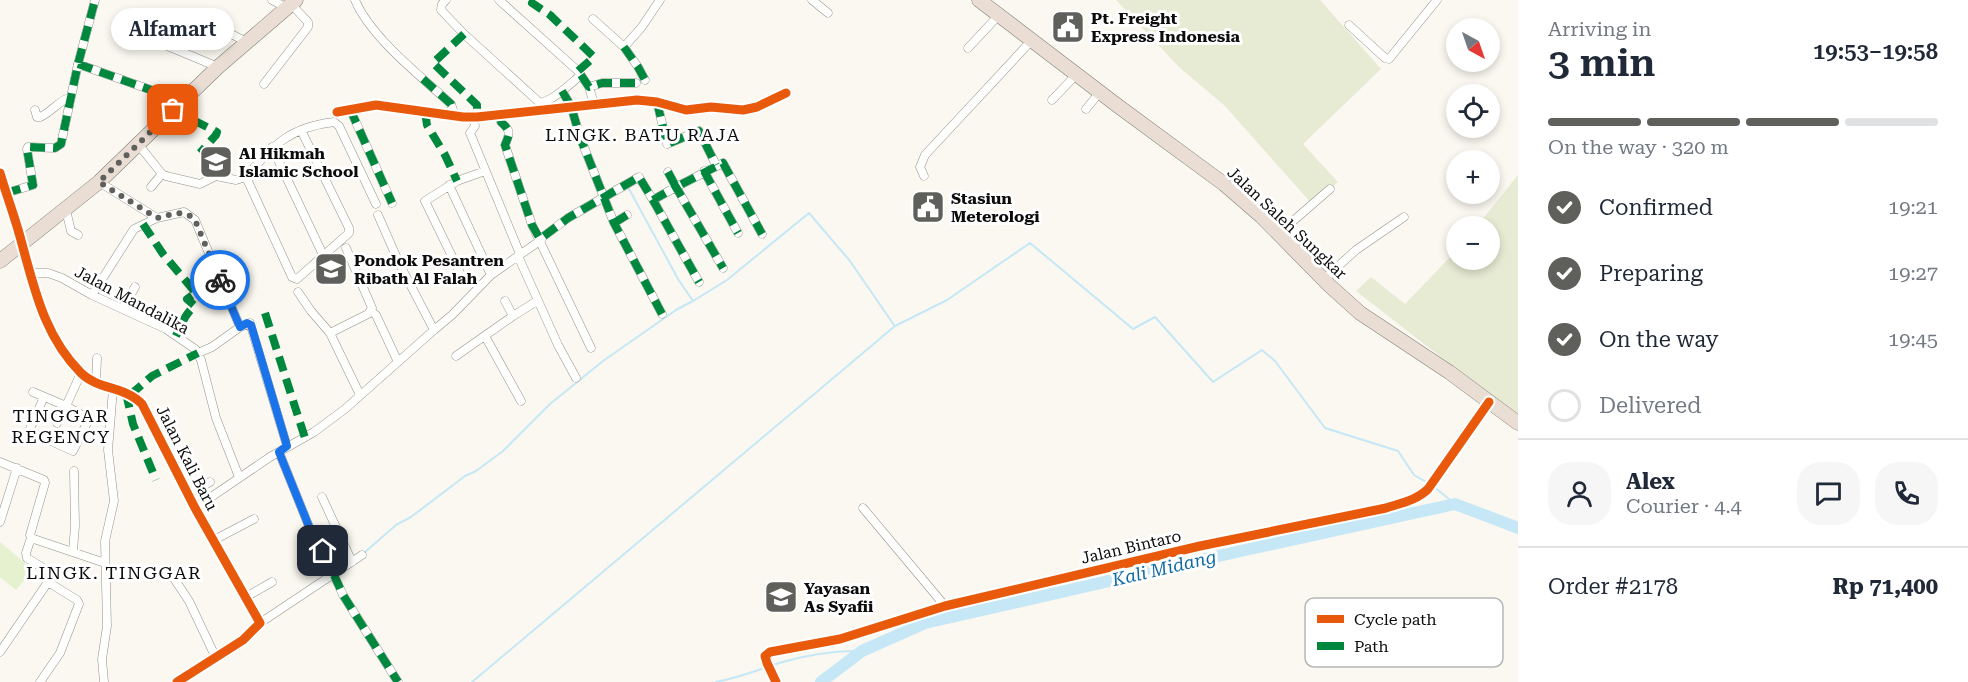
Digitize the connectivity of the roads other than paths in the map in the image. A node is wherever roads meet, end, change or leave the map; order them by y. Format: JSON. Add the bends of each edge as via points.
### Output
{"nodes":[{"id":1,"x":95,"y":0,"type":"edge"},
{"id":2,"x":272,"y":0,"type":"edge"},
{"id":3,"x":355,"y":0,"type":"edge"},
{"id":4,"x":446,"y":0,"type":"edge"},
{"id":5,"x":499,"y":0,"type":"edge"},
{"id":6,"x":660,"y":0,"type":"edge"},
{"id":7,"x":812,"y":0,"type":"edge"},
{"id":8,"x":979,"y":0,"type":"edge"},
{"id":9,"x":1437,"y":0,"type":"edge"},
{"id":10,"x":292,"y":4,"type":"edge"},
{"id":11,"x":828,"y":13,"type":"dead end"},
{"id":12,"x":999,"y":15,"type":"junction"},
{"id":13,"x":593,"y":19,"type":"dead end"},
{"id":14,"x":211,"y":24,"type":"dead end"},
{"id":15,"x":1349,"y":25,"type":"dead end"},
{"id":16,"x":1032,"y":40,"type":"junction"},
{"id":17,"x":158,"y":42,"type":"dead end"},
{"id":18,"x":247,"y":42,"type":"junction"},
{"id":19,"x":624,"y":47,"type":"junction"},
{"id":20,"x":968,"y":48,"type":"dead end"},
{"id":21,"x":78,"y":64,"type":"junction"},
{"id":22,"x":218,"y":67,"type":"junction"},
{"id":23,"x":1077,"y":74,"type":"junction"},
{"id":24,"x":581,"y":75,"type":"junction"},
{"id":25,"x":645,"y":80,"type":"dead end"},
{"id":26,"x":636,"y":83,"type":"dead end"},
{"id":27,"x":264,"y":84,"type":"dead end"},
{"id":28,"x":589,"y":87,"type":"junction"},
{"id":29,"x":562,"y":91,"type":"junction"},
{"id":30,"x":1100,"y":92,"type":"junction"},
{"id":31,"x":786,"y":93,"type":"dead end"},
{"id":32,"x":71,"y":97,"type":"junction"},
{"id":33,"x":1052,"y":100,"type":"dead end"},
{"id":34,"x":182,"y":101,"type":"junction"},
{"id":35,"x":657,"y":102,"type":"junction"},
{"id":36,"x":594,"y":104,"type":"junction"},
{"id":37,"x":571,"y":106,"type":"junction"},
{"id":38,"x":350,"y":109,"type":"junction"},
{"id":39,"x":1086,"y":109,"type":"dead end"},
{"id":40,"x":35,"y":111,"type":"dead end"},
{"id":41,"x":337,"y":112,"type":"dead end"},
{"id":42,"x":450,"y":115,"type":"junction"},
{"id":43,"x":500,"y":116,"type":"junction"},
{"id":44,"x":473,"y":117,"type":"junction"},
{"id":45,"x":301,"y":130,"type":"junction"},
{"id":46,"x":138,"y":144,"type":"junction"},
{"id":47,"x":272,"y":147,"type":"junction"},
{"id":48,"x":716,"y":165,"type":"junction"},
{"id":49,"x":485,"y":171,"type":"junction"},
{"id":50,"x":704,"y":171,"type":"junction"},
{"id":51,"x":668,"y":172,"type":"dead end"},
{"id":52,"x":0,"y":173,"type":"edge"},
{"id":53,"x":162,"y":174,"type":"junction"},
{"id":54,"x":924,"y":176,"type":"dead end"},
{"id":55,"x":246,"y":177,"type":"junction"},
{"id":56,"x":99,"y":182,"type":"junction"},
{"id":57,"x":450,"y":185,"type":"junction"},
{"id":58,"x":151,"y":187,"type":"dead end"},
{"id":59,"x":676,"y":187,"type":"junction"},
{"id":60,"x":1330,"y":189,"type":"dead end"},
{"id":61,"x":3,"y":190,"type":"edge"},
{"id":62,"x":605,"y":198,"type":"junction"},
{"id":63,"x":653,"y":200,"type":"junction"},
{"id":64,"x":392,"y":203,"type":"dead end"},
{"id":65,"x":376,"y":204,"type":"dead end"},
{"id":66,"x":66,"y":210,"type":"junction"},
{"id":67,"x":627,"y":215,"type":"dead end"},
{"id":68,"x":378,"y":216,"type":"dead end"},
{"id":69,"x":1404,"y":217,"type":"dead end"},
{"id":70,"x":157,"y":218,"type":"junction"},
{"id":71,"x":614,"y":223,"type":"junction"},
{"id":72,"x":738,"y":233,"type":"dead end"},
{"id":73,"x":762,"y":234,"type":"dead end"},
{"id":74,"x":1278,"y":234,"type":"junction"},
{"id":75,"x":78,"y":236,"type":"dead end"},
{"id":76,"x":540,"y":240,"type":"junction"},
{"id":77,"x":22,"y":243,"type":"junction"},
{"id":78,"x":346,"y":248,"type":"dead end"},
{"id":79,"x":519,"y":255,"type":"junction"},
{"id":80,"x":324,"y":256,"type":"junction"},
{"id":81,"x":0,"y":261,"type":"edge"},
{"id":82,"x":723,"y":268,"type":"dead end"},
{"id":83,"x":29,"y":273,"type":"junction"},
{"id":84,"x":491,"y":275,"type":"junction"},
{"id":85,"x":1323,"y":280,"type":"junction"},
{"id":86,"x":464,"y":281,"type":"dead end"},
{"id":87,"x":699,"y":282,"type":"dead end"},
{"id":88,"x":135,"y":287,"type":"dead end"},
{"id":89,"x":298,"y":292,"type":"dead end"},
{"id":90,"x":92,"y":295,"type":"junction"},
{"id":91,"x":505,"y":301,"type":"dead end"},
{"id":92,"x":537,"y":301,"type":"junction"},
{"id":93,"x":123,"y":309,"type":"junction"},
{"id":94,"x":371,"y":311,"type":"junction"},
{"id":95,"x":662,"y":314,"type":"dead end"},
{"id":96,"x":513,"y":315,"type":"junction"},
{"id":97,"x":240,"y":327,"type":"junction"},
{"id":98,"x":434,"y":330,"type":"junction"},
{"id":99,"x":330,"y":333,"type":"junction"},
{"id":100,"x":485,"y":336,"type":"junction"},
{"id":101,"x":591,"y":348,"type":"dead end"},
{"id":102,"x":198,"y":353,"type":"junction"},
{"id":103,"x":456,"y":357,"type":"dead end"},
{"id":104,"x":98,"y":358,"type":"dead end"},
{"id":105,"x":398,"y":362,"type":"junction"},
{"id":106,"x":81,"y":372,"type":"junction"},
{"id":107,"x":576,"y":378,"type":"dead end"},
{"id":108,"x":96,"y":383,"type":"junction"},
{"id":109,"x":113,"y":389,"type":"junction"},
{"id":110,"x":33,"y":392,"type":"dead end"},
{"id":111,"x":360,"y":395,"type":"junction"},
{"id":112,"x":44,"y":397,"type":"junction"},
{"id":113,"x":521,"y":401,"type":"dead end"},
{"id":114,"x":1489,"y":402,"type":"junction"},
{"id":115,"x":66,"y":406,"type":"junction"},
{"id":116,"x":57,"y":423,"type":"dead end"},
{"id":117,"x":1518,"y":423,"type":"edge"},
{"id":118,"x":287,"y":446,"type":"junction"},
{"id":119,"x":279,"y":452,"type":"junction"},
{"id":120,"x":0,"y":462,"type":"edge"},
{"id":121,"x":17,"y":468,"type":"junction"},
{"id":122,"x":74,"y":471,"type":"dead end"},
{"id":123,"x":239,"y":477,"type":"junction"},
{"id":124,"x":210,"y":482,"type":"dead end"},
{"id":125,"x":188,"y":494,"type":"junction"},
{"id":126,"x":322,"y":497,"type":"dead end"},
{"id":127,"x":195,"y":508,"type":"junction"},
{"id":128,"x":862,"y":508,"type":"dead end"},
{"id":129,"x":254,"y":519,"type":"dead end"},
{"id":130,"x":0,"y":522,"type":"edge"},
{"id":131,"x":31,"y":538,"type":"junction"},
{"id":132,"x":214,"y":540,"type":"junction"},
{"id":133,"x":73,"y":551,"type":"junction"},
{"id":134,"x":362,"y":555,"type":"dead end"},
{"id":135,"x":352,"y":562,"type":"junction"},
{"id":136,"x":105,"y":563,"type":"junction"},
{"id":137,"x":169,"y":571,"type":"dead end"},
{"id":138,"x":334,"y":575,"type":"junction"},
{"id":139,"x":48,"y":582,"type":"junction"},
{"id":140,"x":272,"y":582,"type":"dead end"},
{"id":141,"x":246,"y":597,"type":"junction"},
{"id":142,"x":945,"y":606,"type":"junction"},
{"id":143,"x":260,"y":623,"type":"junction"},
{"id":144,"x":0,"y":652,"type":"edge"},
{"id":145,"x":216,"y":658,"type":"junction"},
{"id":146,"x":40,"y":682,"type":"edge"},
{"id":147,"x":104,"y":682,"type":"edge"},
{"id":148,"x":177,"y":682,"type":"edge"},
{"id":149,"x":398,"y":682,"type":"edge"},
{"id":150,"x":776,"y":682,"type":"edge"}],
"edges":[{"from":1,"to":21,"type":"street"},
{"from":2,"to":10,"type":"street"},
{"from":3,"to":42,"type":"street","via":[[382,38],[451,104]]},
{"from":4,"to":29,"type":"street","via":[[441,10],[540,103]]},
{"from":5,"to":24,"type":"street"},
{"from":6,"to":19,"type":"street"},
{"from":7,"to":11,"type":"street"},
{"from":8,"to":12,"type":"highway","name":"Jalan Saleh Sungkar"},
{"from":9,"to":15,"type":"street","via":[[1389,59]]},
{"from":10,"to":18,"type":"highway"},
{"from":10,"to":27,"type":"street","via":[[308,27]]},
{"from":12,"to":16,"type":"highway","name":"Jalan Saleh Sungkar"},
{"from":12,"to":20,"type":"street"},
{"from":13,"to":19,"type":"street"},
{"from":14,"to":18,"type":"street"},
{"from":16,"to":23,"type":"highway","name":"Jalan Saleh Sungkar"},
{"from":16,"to":54,"type":"street","via":[[924,155],[920,164]]},
{"from":17,"to":22,"type":"street"},
{"from":18,"to":22,"type":"highway"},
{"from":19,"to":25,"type":"street"},
{"from":21,"to":32,"type":"street"},
{"from":21,"to":34,"type":"street"},
{"from":22,"to":34,"type":"highway"},
{"from":23,"to":30,"type":"highway","name":"Jalan Saleh Sungkar"},
{"from":23,"to":33,"type":"street"},
{"from":24,"to":28,"type":"street"},
{"from":24,"to":29,"type":"street"},
{"from":26,"to":28,"type":"street"},
{"from":28,"to":36,"type":"street"},
{"from":29,"to":37,"type":"street"},
{"from":30,"to":39,"type":"street"},
{"from":30,"to":74,"type":"highway","name":"Jalan Saleh Sungkar","via":[[1224,184]]},
{"from":31,"to":35,"type":"street","via":[[743,110],[686,110]]},
{"from":32,"to":40,"type":"street","via":[[40,117]]},
{"from":32,"to":61,"type":"street","via":[[61,144],[27,149],[33,184]]},
{"from":34,"to":46,"type":"highway"},
{"from":35,"to":36,"type":"street"},
{"from":35,"to":48,"type":"street","via":[[668,144],[699,131]]},
{"from":36,"to":37,"type":"street"},
{"from":37,"to":43,"type":"street"},
{"from":37,"to":62,"type":"street"},
{"from":38,"to":41,"type":"street"},
{"from":38,"to":42,"type":"street","via":[[376,105]]},
{"from":38,"to":64,"type":"street"},
{"from":42,"to":44,"type":"street"},
{"from":43,"to":44,"type":"street"},
{"from":43,"to":76,"type":"street","via":[[510,133],[505,145]]},
{"from":44,"to":49,"type":"street","via":[[475,126],[470,133]]},
{"from":45,"to":47,"type":"street"},
{"from":45,"to":65,"type":"street","via":[[336,123]]},
{"from":45,"to":80,"type":"street","via":[[349,228],[346,236]]},
{"from":46,"to":53,"type":"street"},
{"from":46,"to":56,"type":"highway"},
{"from":47,"to":55,"type":"street"},
{"from":47,"to":80,"type":"street"},
{"from":48,"to":50,"type":"street"},
{"from":48,"to":73,"type":"street","via":[[724,164]]},
{"from":49,"to":57,"type":"street"},
{"from":49,"to":79,"type":"street"},
{"from":50,"to":59,"type":"street"},
{"from":50,"to":72,"type":"street"},
{"from":51,"to":59,"type":"street"},
{"from":52,"to":61,"type":"street","name":"Jalan Kali Baru"},
{"from":53,"to":55,"type":"street","via":[[200,184],[216,177]]},
{"from":53,"to":58,"type":"street"},
{"from":55,"to":80,"type":"street","via":[[292,278],[297,279]]},
{"from":56,"to":66,"type":"highway"},
{"from":56,"to":70,"type":"street"},
{"from":57,"to":84,"type":"street"},
{"from":57,"to":86,"type":"street","via":[[425,203]]},
{"from":59,"to":63,"type":"street"},
{"from":59,"to":82,"type":"street"},
{"from":60,"to":74,"type":"street"},
{"from":61,"to":77,"type":"street","name":"Jalan Kali Baru"},
{"from":62,"to":63,"type":"street","via":[[639,177]]},
{"from":62,"to":71,"type":"street"},
{"from":62,"to":76,"type":"street","via":[[568,218]]},
{"from":63,"to":87,"type":"street"},
{"from":66,"to":75,"type":"street","via":[[71,231]]},
{"from":66,"to":77,"type":"highway"},
{"from":67,"to":71,"type":"street"},
{"from":68,"to":98,"type":"street"},
{"from":69,"to":85,"type":"street","via":[[1356,250]]},
{"from":70,"to":90,"type":"street","via":[[130,233]]},
{"from":70,"to":97,"type":"street","via":[[184,212],[195,220]]},
{"from":71,"to":95,"type":"street"},
{"from":74,"to":85,"type":"highway","name":"Jalan Saleh Sungkar"},
{"from":76,"to":79,"type":"street"},
{"from":76,"to":101,"type":"street"},
{"from":77,"to":81,"type":"highway"},
{"from":77,"to":83,"type":"street","name":"Jalan Kali Baru"},
{"from":78,"to":94,"type":"street"},
{"from":79,"to":84,"type":"street"},
{"from":79,"to":92,"type":"street"},
{"from":83,"to":90,"type":"street","name":"Jalan Mandalika","via":[[48,273]]},
{"from":83,"to":106,"type":"street","name":"Jalan Kali Baru","via":[[51,334]]},
{"from":84,"to":98,"type":"street"},
{"from":85,"to":114,"type":"highway","name":"Jalan Saleh Sungkar","via":[[1360,313]]},
{"from":88,"to":93,"type":"street"},
{"from":89,"to":99,"type":"street"},
{"from":90,"to":93,"type":"street","name":"Jalan Mandalika"},
{"from":91,"to":96,"type":"street"},
{"from":92,"to":96,"type":"street"},
{"from":92,"to":107,"type":"street"},
{"from":93,"to":102,"type":"street","name":"Jalan Mandalika","via":[[166,329]]},
{"from":94,"to":99,"type":"street"},
{"from":94,"to":105,"type":"street"},
{"from":96,"to":100,"type":"street"},
{"from":97,"to":102,"type":"street"},
{"from":97,"to":118,"type":"street","via":[[250,323]]},
{"from":98,"to":105,"type":"street"},
{"from":99,"to":111,"type":"street"},
{"from":100,"to":103,"type":"street"},
{"from":100,"to":113,"type":"street"},
{"from":102,"to":123,"type":"street","name":"Jalan Mandalika","via":[[216,418]]},
{"from":104,"to":108,"type":"street"},
{"from":105,"to":111,"type":"street"},
{"from":106,"to":108,"type":"street","name":"Jalan Kali Baru"},
{"from":106,"to":115,"type":"street"},
{"from":108,"to":109,"type":"street","name":"Jalan Kali Baru"},
{"from":109,"to":125,"type":"street","name":"Jalan Kali Baru","via":[[142,404]]},
{"from":109,"to":136,"type":"street","via":[[108,450],[114,501],[105,541]]},
{"from":110,"to":112,"type":"street"},
{"from":111,"to":118,"type":"street","via":[[314,432]]},
{"from":112,"to":115,"type":"street"},
{"from":112,"to":115,"type":"street","via":[[29,431],[73,451],[89,418]]},
{"from":114,"to":117,"type":"highway","name":"Jalan Saleh Sungkar"},
{"from":114,"to":142,"type":"street","name":"Jalan Bintaro","via":[[1430,486],[1412,500]]},
{"from":115,"to":116,"type":"street"},
{"from":118,"to":119,"type":"street"},
{"from":119,"to":123,"type":"street"},
{"from":119,"to":138,"type":"street","via":[[311,532]]},
{"from":120,"to":121,"type":"street"},
{"from":121,"to":130,"type":"street"},
{"from":121,"to":131,"type":"street","via":[[45,483]]},
{"from":122,"to":133,"type":"street"},
{"from":123,"to":127,"type":"street"},
{"from":124,"to":125,"type":"street"},
{"from":125,"to":127,"type":"street","name":"Jalan Kali Baru"},
{"from":126,"to":135,"type":"street"},
{"from":127,"to":132,"type":"street","name":"Jalan Kali Baru"},
{"from":128,"to":142,"type":"street"},
{"from":129,"to":132,"type":"street"},
{"from":131,"to":133,"type":"street"},
{"from":131,"to":139,"type":"street","via":[[27,558],[50,572]]},
{"from":132,"to":141,"type":"street","name":"Jalan Kali Baru"},
{"from":133,"to":136,"type":"street"},
{"from":134,"to":135,"type":"street"},
{"from":135,"to":138,"type":"street"},
{"from":136,"to":147,"type":"street"},
{"from":137,"to":145,"type":"street","via":[[187,596]]},
{"from":138,"to":143,"type":"street"},
{"from":138,"to":149,"type":"street"},
{"from":139,"to":144,"type":"street"},
{"from":139,"to":146,"type":"street","via":[[79,604],[60,653]]},
{"from":140,"to":141,"type":"street"},
{"from":141,"to":143,"type":"street","name":"Jalan Kali Baru"},
{"from":142,"to":150,"type":"street","name":"Jalan Bintaro","via":[[840,639],[770,652],[765,656]]},
{"from":143,"to":145,"type":"street"},
{"from":145,"to":148,"type":"street"}]}
